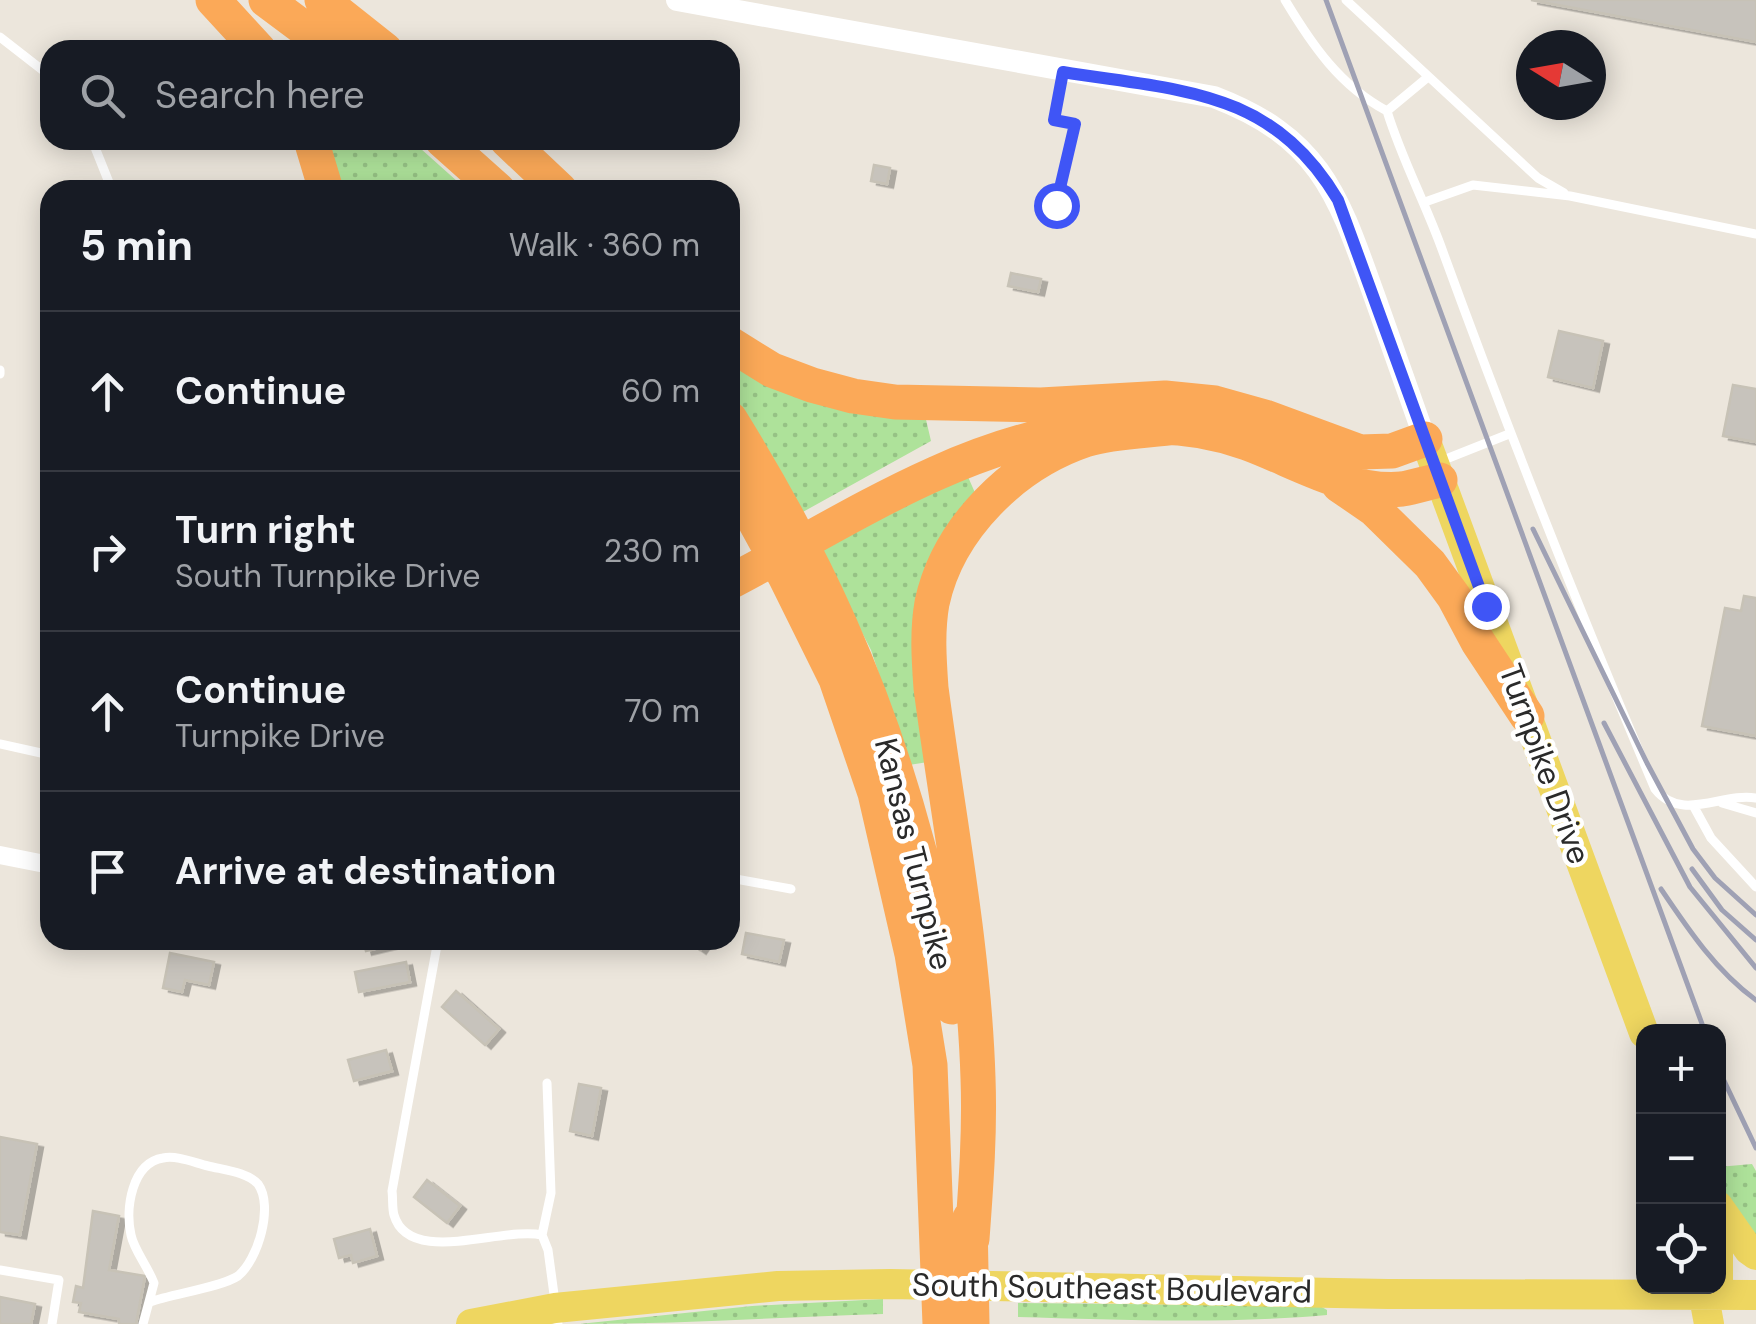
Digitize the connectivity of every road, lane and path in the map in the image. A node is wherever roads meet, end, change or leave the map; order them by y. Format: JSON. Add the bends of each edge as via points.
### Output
{"nodes":[{"id":1,"x":213,"y":0,"type":"edge"},
{"id":2,"x":266,"y":0,"type":"edge"},
{"id":3,"x":322,"y":0,"type":"edge"},
{"id":4,"x":676,"y":0,"type":"edge"},
{"id":5,"x":1284,"y":0,"type":"edge"},
{"id":6,"x":1346,"y":0,"type":"edge"},
{"id":7,"x":0,"y":38,"type":"edge"},
{"id":8,"x":250,"y":40,"type":"edge"},
{"id":9,"x":320,"y":40,"type":"edge"},
{"id":10,"x":372,"y":40,"type":"edge"},
{"id":11,"x":40,"y":68,"type":"edge"},
{"id":12,"x":1063,"y":72,"type":"junction"},
{"id":13,"x":1428,"y":76,"type":"junction"},
{"id":14,"x":1387,"y":111,"type":"junction"},
{"id":15,"x":96,"y":150,"type":"edge"},
{"id":16,"x":314,"y":150,"type":"edge"},
{"id":17,"x":453,"y":150,"type":"edge"},
{"id":18,"x":504,"y":150,"type":"edge"},
{"id":19,"x":518,"y":150,"type":"edge"},
{"id":20,"x":108,"y":180,"type":"edge"},
{"id":21,"x":323,"y":180,"type":"edge"},
{"id":22,"x":487,"y":180,"type":"edge"},
{"id":23,"x":535,"y":180,"type":"edge"},
{"id":24,"x":549,"y":180,"type":"edge"},
{"id":25,"x":1570,"y":196,"type":"junction"},
{"id":26,"x":1425,"y":202,"type":"junction"},
{"id":27,"x":1056,"y":205,"type":"dead end"},
{"id":28,"x":1756,"y":234,"type":"edge"},
{"id":29,"x":740,"y":350,"type":"edge"},
{"id":30,"x":1041,"y":404,"type":"junction"},
{"id":31,"x":1177,"y":427,"type":"junction"},
{"id":32,"x":1509,"y":434,"type":"junction"},
{"id":33,"x":740,"y":436,"type":"edge"},
{"id":34,"x":1433,"y":461,"type":"junction"},
{"id":35,"x":1330,"y":478,"type":"junction"},
{"id":36,"x":740,"y":494,"type":"edge"},
{"id":37,"x":839,"y":516,"type":"junction"},
{"id":38,"x":740,"y":529,"type":"edge"},
{"id":39,"x":740,"y":561,"type":"edge"},
{"id":40,"x":740,"y":576,"type":"edge"},
{"id":41,"x":1527,"y":716,"type":"junction"},
{"id":42,"x":0,"y":744,"type":"edge"},
{"id":43,"x":40,"y":753,"type":"edge"},
{"id":44,"x":1756,"y":798,"type":"edge"},
{"id":45,"x":1720,"y":802,"type":"junction"},
{"id":46,"x":1694,"y":807,"type":"junction"},
{"id":47,"x":1756,"y":813,"type":"edge"},
{"id":48,"x":0,"y":854,"type":"edge"},
{"id":49,"x":40,"y":863,"type":"edge"},
{"id":50,"x":740,"y":880,"type":"edge"},
{"id":51,"x":1756,"y":888,"type":"edge"},
{"id":52,"x":791,"y":889,"type":"dead end"},
{"id":53,"x":436,"y":950,"type":"edge"},
{"id":54,"x":912,"y":954,"type":"junction"},
{"id":55,"x":1641,"y":1024,"type":"edge"},
{"id":56,"x":547,"y":1083,"type":"dead end"},
{"id":57,"x":1726,"y":1217,"type":"edge"},
{"id":58,"x":542,"y":1235,"type":"junction"},
{"id":59,"x":972,"y":1239,"type":"junction"},
{"id":60,"x":1756,"y":1255,"type":"edge"},
{"id":61,"x":0,"y":1270,"type":"edge"},
{"id":62,"x":1636,"y":1272,"type":"edge"},
{"id":63,"x":1571,"y":1294,"type":"junction"},
{"id":64,"x":1756,"y":1295,"type":"edge"},
{"id":65,"x":1712,"y":1299,"type":"edge"},
{"id":66,"x":150,"y":1302,"type":"junction"},
{"id":67,"x":557,"y":1316,"type":"edge"},
{"id":68,"x":52,"y":1324,"type":"edge"},
{"id":69,"x":143,"y":1324,"type":"edge"},
{"id":70,"x":471,"y":1324,"type":"edge"},
{"id":71,"x":940,"y":1324,"type":"edge"},
{"id":72,"x":972,"y":1324,"type":"edge"}],
"edges":[{"from":1,"to":8,"type":"highway"},
{"from":2,"to":9,"type":"highway"},
{"from":3,"to":10,"type":"highway"},
{"from":4,"to":12,"type":"street"},
{"from":5,"to":14,"type":"lane","via":[[1330,66],[1361,97]]},
{"from":6,"to":13,"type":"lane"},
{"from":7,"to":11,"type":"lane"},
{"from":12,"to":27,"type":"lane","via":[[1054,120],[1075,124]]},
{"from":12,"to":34,"type":"street","via":[[1214,97],[1286,134],[1306,154],[1344,212]]},
{"from":13,"to":14,"type":"lane"},
{"from":13,"to":25,"type":"lane","via":[[1538,178]]},
{"from":14,"to":26,"type":"lane"},
{"from":15,"to":20,"type":"lane"},
{"from":16,"to":21,"type":"highway"},
{"from":17,"to":22,"type":"highway"},
{"from":18,"to":23,"type":"highway"},
{"from":19,"to":24,"type":"highway"},
{"from":25,"to":26,"type":"lane","via":[[1473,185]]},
{"from":25,"to":28,"type":"lane"},
{"from":26,"to":32,"type":"lane"},
{"from":29,"to":30,"type":"highway","via":[[772,370],[854,396]]},
{"from":30,"to":34,"type":"highway","via":[[1164,398],[1215,403],[1360,452]]},
{"from":30,"to":37,"type":"highway"},
{"from":31,"to":35,"type":"highway","via":[[1242,442]]},
{"from":31,"to":37,"type":"highway","via":[[1086,428],[1004,445]]},
{"from":31,"to":59,"type":"highway","via":[[1087,439],[1012,479],[962,536],[932,602],[930,688],[978,1076]]},
{"from":32,"to":34,"type":"lane"},
{"from":32,"to":46,"type":"lane","via":[[1655,789]]},
{"from":33,"to":59,"type":"highway","name":"Kansas Turnpike","via":[[817,569],[898,773],[930,888],[950,997]]},
{"from":34,"to":35,"type":"highway","via":[[1400,489]]},
{"from":34,"to":41,"type":"main road","name":"Turnpike Drive"},
{"from":35,"to":41,"type":"highway","via":[[1374,509],[1430,564]]},
{"from":36,"to":54,"type":"highway","name":"Kansas Turnpike","via":[[836,679],[875,794]]},
{"from":37,"to":39,"type":"highway"},
{"from":37,"to":40,"type":"highway"},
{"from":38,"to":54,"type":"highway","via":[[803,648]]},
{"from":41,"to":55,"type":"main road","name":"Turnpike Drive"},
{"from":42,"to":43,"type":"lane"},
{"from":44,"to":45,"type":"lane"},
{"from":45,"to":46,"type":"lane"},
{"from":45,"to":47,"type":"lane"},
{"from":46,"to":51,"type":"lane","via":[[1711,838]]},
{"from":48,"to":49,"type":"street"},
{"from":50,"to":52,"type":"lane"},
{"from":53,"to":58,"type":"lane","via":[[392,1191],[394,1216],[404,1232],[430,1242],[524,1231]]},
{"from":54,"to":71,"type":"highway","name":"Kansas Turnpike","via":[[930,1066]]},
{"from":56,"to":58,"type":"lane","via":[[552,1193]]},
{"from":57,"to":60,"type":"main road"},
{"from":58,"to":67,"type":"lane"},
{"from":59,"to":72,"type":"highway","name":"Kansas Turnpike"},
{"from":61,"to":68,"type":"lane","via":[[59,1280]]},
{"from":62,"to":63,"type":"main road"},
{"from":63,"to":65,"type":"main road","name":"South Southeast Boulevard"},
{"from":63,"to":67,"type":"main road","name":"South Southeast Boulevard","via":[[778,1286]]},
{"from":64,"to":65,"type":"main road","name":"South Southeast Boulevard"},
{"from":66,"to":66,"type":"lane","via":[[154,1283],[131,1238],[133,1188],[141,1172],[168,1156],[250,1177],[265,1206],[248,1265],[235,1278]]},
{"from":66,"to":69,"type":"lane"},
{"from":67,"to":70,"type":"main road","name":"South Southeast Boulevard"}]}
